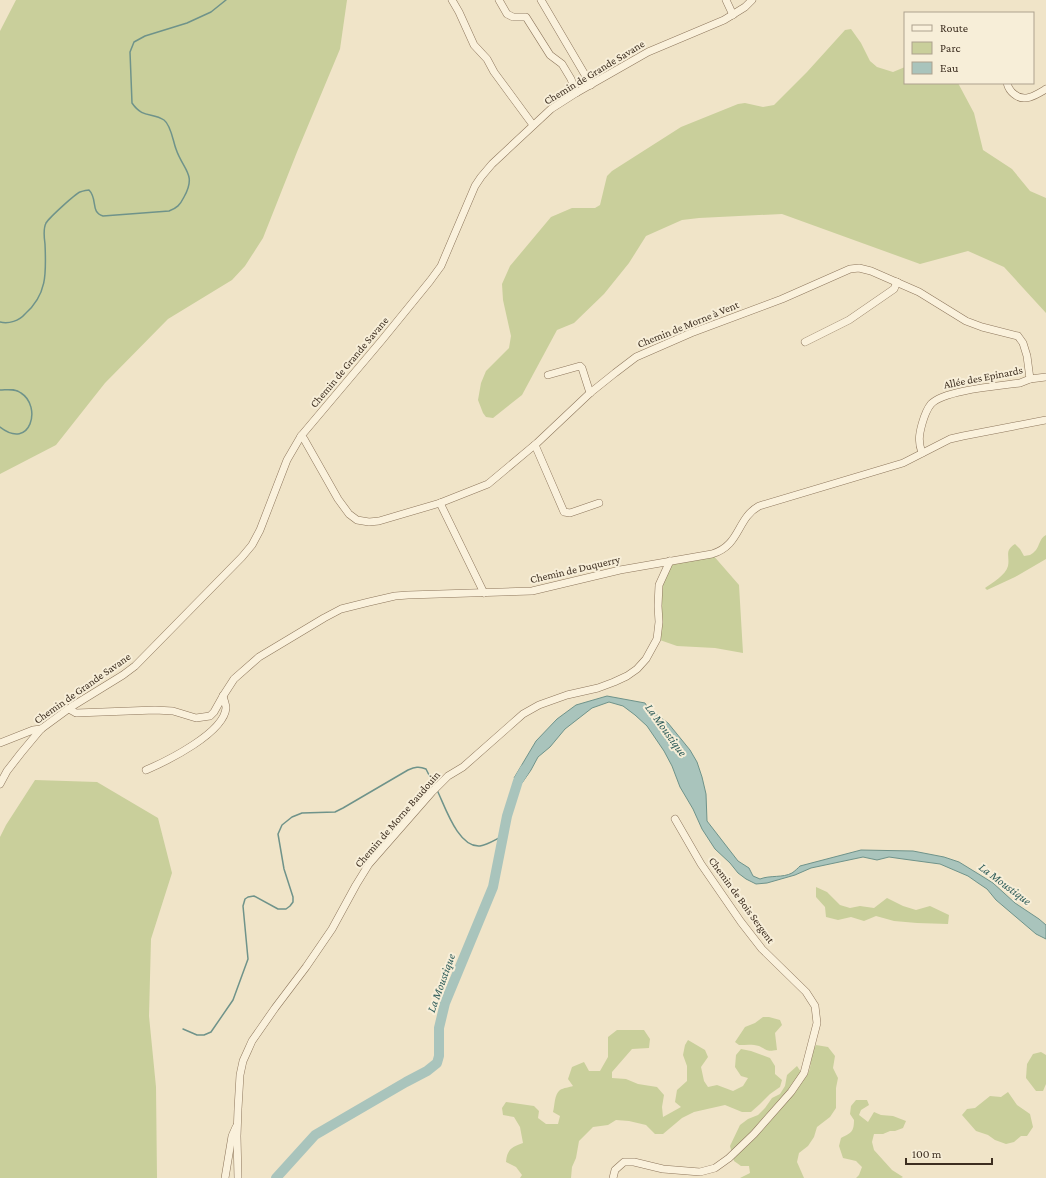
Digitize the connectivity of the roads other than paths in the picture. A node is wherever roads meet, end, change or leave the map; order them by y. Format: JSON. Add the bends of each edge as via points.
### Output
{"nodes":[{"id":1,"x":452,"y":0,"type":"edge"},
{"id":2,"x":499,"y":0,"type":"edge"},
{"id":3,"x":541,"y":0,"type":"edge"},
{"id":4,"x":726,"y":0,"type":"edge"},
{"id":5,"x":752,"y":0,"type":"edge"},
{"id":6,"x":733,"y":15,"type":"junction"},
{"id":7,"x":1007,"y":84,"type":"edge"},
{"id":8,"x":591,"y":85,"type":"junction"},
{"id":9,"x":1046,"y":89,"type":"edge"},
{"id":10,"x":576,"y":93,"type":"junction"},
{"id":11,"x":533,"y":125,"type":"junction"},
{"id":12,"x":897,"y":282,"type":"junction"},
{"id":13,"x":805,"y":342,"type":"dead end"},
{"id":14,"x":548,"y":376,"type":"dead end"},
{"id":15,"x":1046,"y":377,"type":"edge"},
{"id":16,"x":1030,"y":379,"type":"junction"},
{"id":17,"x":590,"y":393,"type":"junction"},
{"id":18,"x":1046,"y":420,"type":"edge"},
{"id":19,"x":301,"y":436,"type":"junction"},
{"id":20,"x":535,"y":445,"type":"junction"},
{"id":21,"x":922,"y":453,"type":"junction"},
{"id":22,"x":440,"y":503,"type":"junction"},
{"id":23,"x":599,"y":503,"type":"dead end"},
{"id":24,"x":670,"y":561,"type":"junction"},
{"id":25,"x":484,"y":593,"type":"junction"},
{"id":26,"x":223,"y":696,"type":"junction"},
{"id":27,"x":68,"y":709,"type":"junction"},
{"id":28,"x":41,"y":729,"type":"junction"},
{"id":29,"x":0,"y":743,"type":"edge"},
{"id":30,"x":146,"y":770,"type":"dead end"},
{"id":31,"x":0,"y":784,"type":"edge"},
{"id":32,"x":675,"y":819,"type":"dead end"},
{"id":33,"x":237,"y":1125,"type":"junction"},
{"id":34,"x":225,"y":1178,"type":"edge"},
{"id":35,"x":238,"y":1178,"type":"edge"},
{"id":36,"x":613,"y":1178,"type":"edge"}],
"edges":[{"from":1,"to":11,"type":"street","via":[[474,45],[487,59]]},
{"from":2,"to":10,"type":"street","via":[[507,14],[513,17],[526,17],[550,55],[562,64]]},
{"from":3,"to":8,"type":"street"},
{"from":4,"to":6,"type":"street"},
{"from":5,"to":6,"type":"street","name":"Chemin de Grande Savane"},
{"from":6,"to":8,"type":"street","name":"Chemin de Grande Savane","via":[[648,52]]},
{"from":7,"to":9,"type":"street","via":[[1018,98],[1025,99]]},
{"from":8,"to":10,"type":"street","name":"Chemin de Grande Savane"},
{"from":10,"to":11,"type":"street","name":"Chemin de Grande Savane","via":[[551,109]]},
{"from":11,"to":19,"type":"street","name":"Chemin de Grande Savane","via":[[492,164],[475,186],[440,266],[430,281]]},
{"from":12,"to":13,"type":"street","via":[[894,289],[849,320]]},
{"from":12,"to":16,"type":"street","name":"Chemin de Morne à Vent","via":[[919,292],[966,321],[1018,336],[1027,356]]},
{"from":12,"to":17,"type":"street","name":"Chemin de Morne à Vent","via":[[871,271],[850,269],[636,357]]},
{"from":14,"to":17,"type":"street","via":[[580,366]]},
{"from":15,"to":16,"type":"street","name":"Allée des Epinards"},
{"from":16,"to":21,"type":"street","name":"Allée des Epinards","via":[[941,397],[925,413],[919,435]]},
{"from":17,"to":20,"type":"street","name":"Chemin de Morne à Vent"},
{"from":18,"to":21,"type":"street","name":"Chemin de Duquerry","via":[[963,436]]},
{"from":19,"to":22,"type":"street","name":"Chemin de Morne à Vent","via":[[338,499],[357,520],[380,521]]},
{"from":19,"to":27,"type":"street","name":"Chemin de Grande Savane","via":[[287,460],[260,530],[242,557],[135,666]]},
{"from":20,"to":22,"type":"street","name":"Chemin de Morne à Vent","via":[[488,484]]},
{"from":20,"to":23,"type":"street","via":[[564,512],[570,513]]},
{"from":21,"to":24,"type":"street","name":"Chemin de Duquerry","via":[[898,464],[758,506],[748,514],[726,547],[718,552]]},
{"from":22,"to":25,"type":"street"},
{"from":24,"to":25,"type":"street","name":"Chemin de Duquerry","via":[[532,591]]},
{"from":24,"to":33,"type":"street","name":"Chemin de Morne Baudouin","via":[[659,586],[657,639],[637,669],[614,682],[567,695],[523,714],[463,767],[448,776],[369,864],[332,929],[252,1041],[243,1060],[240,1075]]},
{"from":25,"to":26,"type":"street","name":"Chemin de Duquerry","via":[[395,596],[341,610],[259,657],[234,679]]},
{"from":26,"to":27,"type":"street","name":"Chemin de Duquerry","via":[[214,712],[204,718],[173,711],[76,713]]},
{"from":26,"to":30,"type":"street","via":[[226,709],[210,734],[161,764]]},
{"from":27,"to":28,"type":"street","name":"Chemin de Grande Savane"},
{"from":28,"to":29,"type":"street"},
{"from":28,"to":31,"type":"street","name":"Chemin de Grande Savane","via":[[7,771]]},
{"from":32,"to":36,"type":"street","name":"Chemin de Bois Sergent","via":[[701,864],[741,922],[762,949],[806,992],[815,1006],[817,1023],[804,1073],[754,1134],[729,1158],[715,1168],[700,1172],[624,1162],[615,1170]]},
{"from":33,"to":34,"type":"street","via":[[232,1136]]},
{"from":33,"to":35,"type":"street","name":"Chemin de Morne Baudouin"}]}
